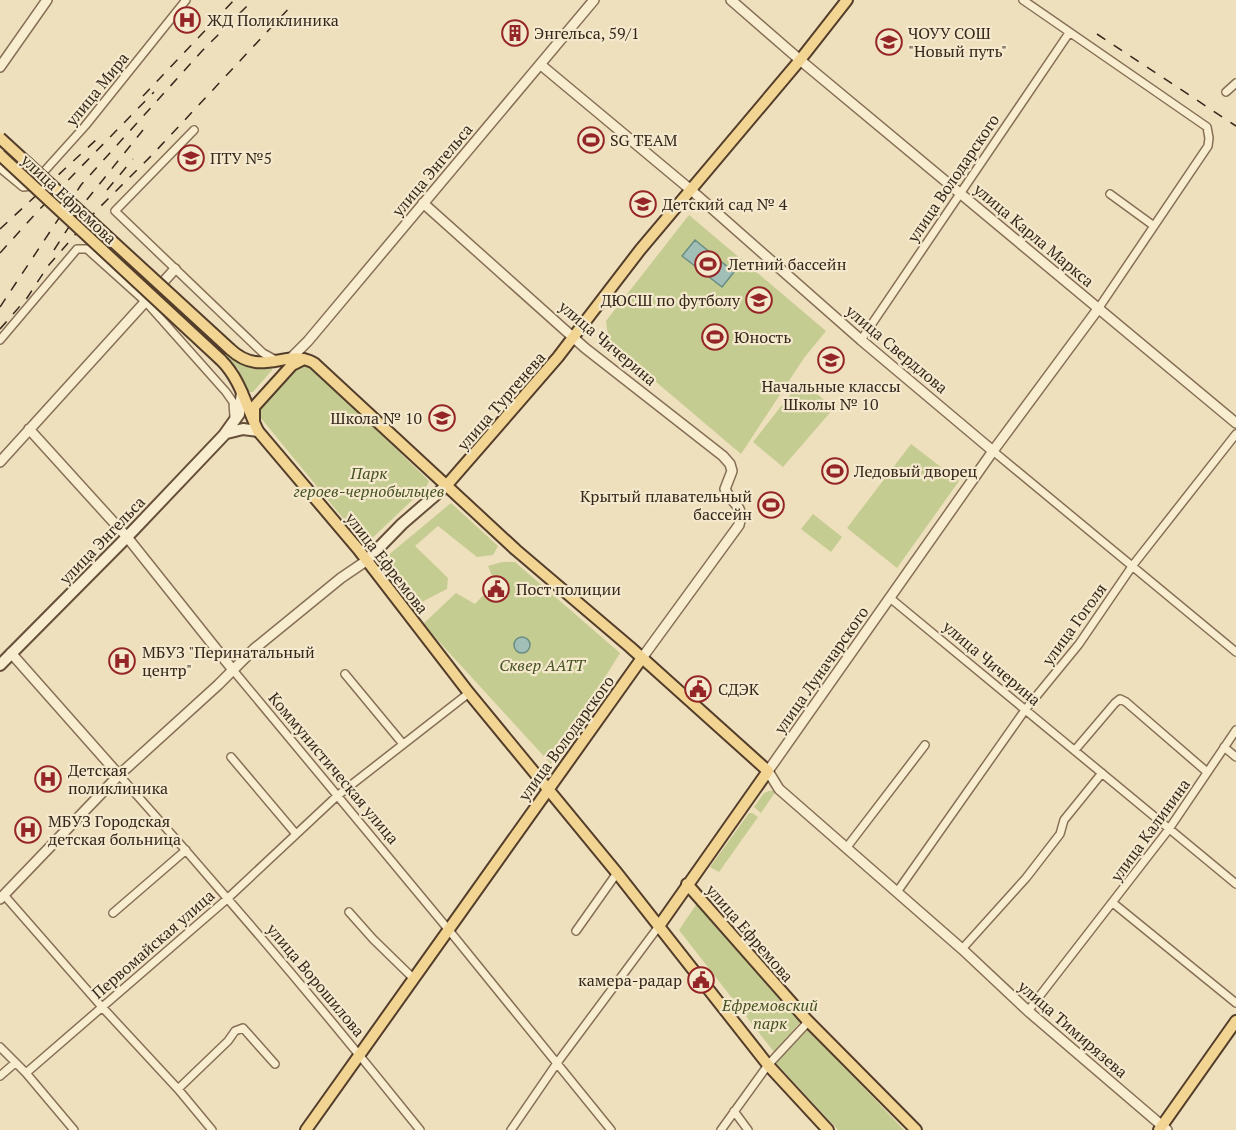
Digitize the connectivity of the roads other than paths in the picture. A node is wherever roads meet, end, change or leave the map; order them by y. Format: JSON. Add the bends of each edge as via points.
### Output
{"nodes":[{"id":1,"x":47,"y":0,"type":"edge"},
{"id":2,"x":186,"y":0,"type":"edge"},
{"id":3,"x":594,"y":0,"type":"edge"},
{"id":4,"x":731,"y":0,"type":"edge"},
{"id":5,"x":847,"y":0,"type":"edge"},
{"id":6,"x":1023,"y":0,"type":"edge"},
{"id":7,"x":1069,"y":33,"type":"junction"},
{"id":8,"x":800,"y":60,"type":"junction"},
{"id":9,"x":541,"y":65,"type":"junction"},
{"id":10,"x":0,"y":67,"type":"edge"},
{"id":11,"x":1236,"y":83,"type":"edge"},
{"id":12,"x":1226,"y":92,"type":"dead end"},
{"id":13,"x":194,"y":130,"type":"dead end"},
{"id":14,"x":0,"y":138,"type":"edge"},
{"id":15,"x":0,"y":156,"type":"edge"},
{"id":16,"x":0,"y":168,"type":"edge"},
{"id":17,"x":23,"y":187,"type":"joint"},
{"id":18,"x":691,"y":190,"type":"junction"},
{"id":19,"x":961,"y":194,"type":"junction"},
{"id":20,"x":1110,"y":194,"type":"dead end"},
{"id":21,"x":423,"y":204,"type":"junction"},
{"id":22,"x":1154,"y":226,"type":"junction"},
{"id":23,"x":175,"y":269,"type":"junction"},
{"id":24,"x":146,"y":302,"type":"junction"},
{"id":25,"x":1098,"y":309,"type":"junction"},
{"id":26,"x":574,"y":336,"type":"junction"},
{"id":27,"x":250,"y":339,"type":"junction"},
{"id":28,"x":0,"y":340,"type":"edge"},
{"id":29,"x":861,"y":340,"type":"junction"},
{"id":30,"x":308,"y":341,"type":"junction"},
{"id":31,"x":286,"y":359,"type":"junction"},
{"id":32,"x":311,"y":361,"type":"junction"},
{"id":33,"x":242,"y":392,"type":"junction"},
{"id":34,"x":1236,"y":423,"type":"edge"},
{"id":35,"x":29,"y":429,"type":"junction"},
{"id":36,"x":258,"y":430,"type":"junction"},
{"id":37,"x":1236,"y":434,"type":"edge"},
{"id":38,"x":224,"y":435,"type":"junction"},
{"id":39,"x":993,"y":451,"type":"junction"},
{"id":40,"x":0,"y":462,"type":"edge"},
{"id":41,"x":446,"y":486,"type":"junction"},
{"id":42,"x":742,"y":516,"type":"joint"},
{"id":43,"x":127,"y":537,"type":"junction"},
{"id":44,"x":366,"y":561,"type":"junction"},
{"id":45,"x":1133,"y":566,"type":"junction"},
{"id":46,"x":890,"y":598,"type":"junction"},
{"id":47,"x":1236,"y":652,"type":"edge"},
{"id":48,"x":11,"y":653,"type":"junction"},
{"id":49,"x":642,"y":658,"type":"junction"},
{"id":50,"x":0,"y":665,"type":"edge"},
{"id":51,"x":233,"y":670,"type":"junction"},
{"id":52,"x":345,"y":674,"type":"dead end"},
{"id":53,"x":469,"y":693,"type":"junction"},
{"id":54,"x":1026,"y":710,"type":"junction"},
{"id":55,"x":1236,"y":730,"type":"edge"},
{"id":56,"x":403,"y":744,"type":"junction"},
{"id":57,"x":925,"y":745,"type":"dead end"},
{"id":58,"x":1224,"y":747,"type":"junction"},
{"id":59,"x":1076,"y":750,"type":"junction"},
{"id":60,"x":231,"y":757,"type":"dead end"},
{"id":61,"x":1236,"y":757,"type":"edge"},
{"id":62,"x":768,"y":771,"type":"junction"},
{"id":63,"x":1102,"y":772,"type":"junction"},
{"id":64,"x":1207,"y":772,"type":"junction"},
{"id":65,"x":119,"y":775,"type":"junction"},
{"id":66,"x":548,"y":790,"type":"junction"},
{"id":67,"x":337,"y":796,"type":"junction"},
{"id":68,"x":1169,"y":829,"type":"junction"},
{"id":69,"x":296,"y":834,"type":"junction"},
{"id":70,"x":847,"y":847,"type":"junction"},
{"id":71,"x":186,"y":850,"type":"junction"},
{"id":72,"x":617,"y":873,"type":"junction"},
{"id":73,"x":687,"y":884,"type":"junction"},
{"id":74,"x":1236,"y":884,"type":"edge"},
{"id":75,"x":897,"y":892,"type":"junction"},
{"id":76,"x":2,"y":897,"type":"edge"},
{"id":77,"x":227,"y":899,"type":"junction"},
{"id":78,"x":1113,"y":903,"type":"junction"},
{"id":79,"x":349,"y":912,"type":"dead end"},
{"id":80,"x":113,"y":913,"type":"dead end"},
{"id":81,"x":659,"y":926,"type":"junction"},
{"id":82,"x":448,"y":929,"type":"junction"},
{"id":83,"x":576,"y":931,"type":"dead end"},
{"id":84,"x":962,"y":949,"type":"junction"},
{"id":85,"x":413,"y":978,"type":"junction"},
{"id":86,"x":1236,"y":1003,"type":"edge"},
{"id":87,"x":102,"y":1006,"type":"junction"},
{"id":88,"x":1028,"y":1011,"type":"junction"},
{"id":89,"x":1236,"y":1021,"type":"edge"},
{"id":90,"x":808,"y":1022,"type":"junction"},
{"id":91,"x":0,"y":1047,"type":"edge"},
{"id":92,"x":359,"y":1054,"type":"junction"},
{"id":93,"x":15,"y":1063,"type":"junction"},
{"id":94,"x":557,"y":1063,"type":"junction"},
{"id":95,"x":275,"y":1064,"type":"dead end"},
{"id":96,"x":768,"y":1065,"type":"junction"},
{"id":97,"x":26,"y":1073,"type":"junction"},
{"id":98,"x":0,"y":1076,"type":"edge"},
{"id":99,"x":178,"y":1089,"type":"junction"},
{"id":100,"x":734,"y":1111,"type":"junction"},
{"id":101,"x":1162,"y":1128,"type":"edge"},
{"id":102,"x":74,"y":1130,"type":"edge"},
{"id":103,"x":212,"y":1130,"type":"edge"},
{"id":104,"x":306,"y":1130,"type":"edge"},
{"id":105,"x":420,"y":1130,"type":"edge"},
{"id":106,"x":511,"y":1130,"type":"edge"},
{"id":107,"x":610,"y":1130,"type":"edge"},
{"id":108,"x":721,"y":1130,"type":"edge"},
{"id":109,"x":748,"y":1130,"type":"edge"},
{"id":110,"x":828,"y":1130,"type":"edge"},
{"id":111,"x":916,"y":1130,"type":"edge"}],
"edges":[{"from":1,"to":10,"type":"street"},
{"from":2,"to":17,"type":"street","name":"улица Мира","via":[[79,133],[31,186]]},
{"from":3,"to":9,"type":"street","name":"улица Энгельса"},
{"from":4,"to":8,"type":"street","name":"улица Карла Маркса"},
{"from":5,"to":8,"type":"main road","name":"улица Тургенева"},
{"from":6,"to":7,"type":"street"},
{"from":7,"to":19,"type":"street","name":"улица Володарского"},
{"from":7,"to":22,"type":"street","name":"улица Луначарского","via":[[1207,127],[1208,146]]},
{"from":8,"to":18,"type":"main road","name":"улица Тургенева"},
{"from":8,"to":19,"type":"street","name":"улица Карла Маркса"},
{"from":9,"to":18,"type":"street","name":"улица Свердлова"},
{"from":9,"to":21,"type":"street","name":"улица Энгельса"},
{"from":11,"to":12,"type":"street"},
{"from":13,"to":23,"type":"street","name":"улица Ефремова","via":[[115,211]]},
{"from":14,"to":31,"type":"main road","name":"улица Ефремова","bridge":true,"via":[[230,349],[255,362]]},
{"from":15,"to":33,"type":"main road","name":"улица Ефремова","bridge":true,"via":[[221,360],[234,374]]},
{"from":16,"to":17,"type":"street","name":"улица Ефремова"},
{"from":18,"to":26,"type":"main road","name":"улица Тургенева"},
{"from":18,"to":29,"type":"street","name":"улица Свердлова"},
{"from":19,"to":25,"type":"street","name":"улица Карла Маркса"},
{"from":19,"to":29,"type":"street","name":"улица Володарского"},
{"from":20,"to":22,"type":"street"},
{"from":21,"to":26,"type":"street","name":"улица Чичерина"},
{"from":21,"to":30,"type":"street","name":"улица Энгельса"},
{"from":22,"to":25,"type":"street","name":"улица Луначарского"},
{"from":23,"to":24,"type":"street"},
{"from":23,"to":27,"type":"street","name":"улица Ефремова"},
{"from":24,"to":28,"type":"street","via":[[91,250],[77,249]]},
{"from":24,"to":35,"type":"street"},
{"from":24,"to":38,"type":"street","via":[[232,399],[234,415]]},
{"from":25,"to":34,"type":"street","name":"улица Карла Маркса"},
{"from":25,"to":39,"type":"street","name":"улица Луначарского"},
{"from":26,"to":41,"type":"main road","name":"улица Тургенева"},
{"from":26,"to":42,"type":"street","name":"улица Чичерина","via":[[723,456],[732,471],[725,489]]},
{"from":27,"to":30,"type":"street","via":[[276,356],[292,352]]},
{"from":27,"to":31,"type":"street","name":"улица Ефремова","via":[[268,357]]},
{"from":29,"to":39,"type":"street","name":"улица Свердлова"},
{"from":30,"to":31,"type":"street","name":"улица Энгельса"},
{"from":30,"to":32,"type":"street"},
{"from":31,"to":32,"type":"main road","name":"улица Ефремова"},
{"from":32,"to":36,"type":"main road","via":[[292,365],[254,407]]},
{"from":32,"to":41,"type":"main road"},
{"from":33,"to":36,"type":"main road","name":"улица Ефремова"},
{"from":33,"to":38,"type":"main road","name":"улица Энгельса","via":[[239,414]]},
{"from":35,"to":40,"type":"street"},
{"from":35,"to":43,"type":"street","name":"Коммунистическая улица"},
{"from":36,"to":38,"type":"main road","via":[[243,429]]},
{"from":36,"to":44,"type":"main road","name":"улица Ефремова"},
{"from":37,"to":45,"type":"street","name":"улица Гоголя"},
{"from":38,"to":43,"type":"main road","name":"улица Энгельса"},
{"from":39,"to":45,"type":"street","name":"улица Свердлова"},
{"from":39,"to":46,"type":"street","name":"улица Луначарского"},
{"from":41,"to":44,"type":"main road","name":"улица Тургенева"},
{"from":41,"to":49,"type":"main road"},
{"from":42,"to":49,"type":"street","name":"улица Володарского"},
{"from":43,"to":48,"type":"main road","name":"улица Энгельса"},
{"from":43,"to":51,"type":"street","name":"Коммунистическая улица"},
{"from":44,"to":51,"type":"street","name":"улица Тургенева"},
{"from":44,"to":53,"type":"main road","name":"улица Ефремова"},
{"from":45,"to":47,"type":"street","name":"улица Свердлова"},
{"from":45,"to":54,"type":"street","name":"улица Гоголя","via":[[1079,644]]},
{"from":46,"to":54,"type":"street","name":"улица Чичерина"},
{"from":46,"to":62,"type":"street","name":"улица Луначарского"},
{"from":48,"to":50,"type":"main road","name":"улица Энгельса"},
{"from":48,"to":65,"type":"street","name":"улица Ворошилова"},
{"from":49,"to":62,"type":"main road"},
{"from":49,"to":66,"type":"main road","name":"улица Володарского"},
{"from":51,"to":65,"type":"street","name":"улица Тургенева"},
{"from":51,"to":67,"type":"street","name":"Коммунистическая улица"},
{"from":52,"to":56,"type":"street"},
{"from":53,"to":56,"type":"street","name":"Первомайская улица"},
{"from":53,"to":66,"type":"main road","name":"улица Ефремова"},
{"from":54,"to":59,"type":"street","name":"улица Чичерина"},
{"from":54,"to":75,"type":"street","name":"улица Гоголя"},
{"from":55,"to":58,"type":"street","name":"улица Калинина"},
{"from":56,"to":67,"type":"street","name":"Первомайская улица"},
{"from":57,"to":70,"type":"street"},
{"from":58,"to":61,"type":"street"},
{"from":58,"to":64,"type":"street","name":"улица Калинина"},
{"from":59,"to":63,"type":"street","name":"улица Чичерина"},
{"from":59,"to":64,"type":"street","name":"улица Калинина","via":[[1120,699]]},
{"from":60,"to":69,"type":"street"},
{"from":62,"to":70,"type":"street","name":"улица Тимирязева","via":[[779,789]]},
{"from":62,"to":73,"type":"main road","name":"улица Луначарского"},
{"from":63,"to":68,"type":"street","name":"улица Чичерина"},
{"from":63,"to":84,"type":"street","via":[[1026,878]]},
{"from":64,"to":68,"type":"street","name":"улица Калинина"},
{"from":65,"to":71,"type":"street","name":"улица Ворошилова"},
{"from":65,"to":76,"type":"street","name":"улица Тургенева"},
{"from":66,"to":72,"type":"main road","name":"улица Ефремова"},
{"from":66,"to":82,"type":"main road","name":"улица Володарского"},
{"from":67,"to":69,"type":"street","name":"Первомайская улица"},
{"from":67,"to":82,"type":"street","name":"Коммунистическая улица"},
{"from":68,"to":74,"type":"street","name":"улица Чичерина"},
{"from":68,"to":78,"type":"street","name":"улица Калинина"},
{"from":69,"to":77,"type":"street","name":"Первомайская улица"},
{"from":70,"to":75,"type":"street","name":"улица Тимирязева"},
{"from":71,"to":77,"type":"street","name":"улица Ворошилова"},
{"from":71,"to":80,"type":"street"},
{"from":72,"to":81,"type":"main road","name":"улица Ефремова"},
{"from":72,"to":83,"type":"street"},
{"from":73,"to":81,"type":"main road","name":"улица Луначарского"},
{"from":73,"to":90,"type":"main road","name":"улица Ефремова"},
{"from":75,"to":84,"type":"street","name":"улица Тимирязева"},
{"from":76,"to":87,"type":"street"},
{"from":77,"to":87,"type":"street","name":"Первомайская улица"},
{"from":77,"to":92,"type":"street","name":"улица Ворошилова"},
{"from":78,"to":86,"type":"street","name":"улица Калинина"},
{"from":78,"to":88,"type":"street","name":"улица Калинина"},
{"from":79,"to":85,"type":"street"},
{"from":81,"to":94,"type":"street","name":"улица Луначарского"},
{"from":81,"to":96,"type":"main road","name":"улица Ефремова"},
{"from":82,"to":85,"type":"main road","name":"улица Володарского"},
{"from":82,"to":94,"type":"street","name":"Коммунистическая улица"},
{"from":84,"to":88,"type":"street","name":"улица Тимирязева"},
{"from":85,"to":92,"type":"main road","name":"улица Володарского"},
{"from":87,"to":97,"type":"street","name":"Первомайская улица"},
{"from":87,"to":99,"type":"street"},
{"from":88,"to":101,"type":"street","name":"улица Тимирязева"},
{"from":89,"to":101,"type":"main road"},
{"from":90,"to":96,"type":"street"},
{"from":90,"to":111,"type":"main road","name":"улица Ефремова"},
{"from":91,"to":93,"type":"street"},
{"from":92,"to":104,"type":"main road","name":"улица Володарского"},
{"from":92,"to":105,"type":"street","name":"улица Ворошилова"},
{"from":93,"to":97,"type":"street"},
{"from":93,"to":98,"type":"street"},
{"from":94,"to":106,"type":"street","name":"улица Луначарского"},
{"from":94,"to":107,"type":"street","name":"Коммунистическая улица"},
{"from":95,"to":99,"type":"street","via":[[243,1028],[235,1031]]},
{"from":96,"to":100,"type":"street"},
{"from":96,"to":110,"type":"main road","name":"улица Ефремова"},
{"from":97,"to":102,"type":"street"},
{"from":99,"to":103,"type":"street"},
{"from":100,"to":108,"type":"street"},
{"from":100,"to":109,"type":"street"}]}
